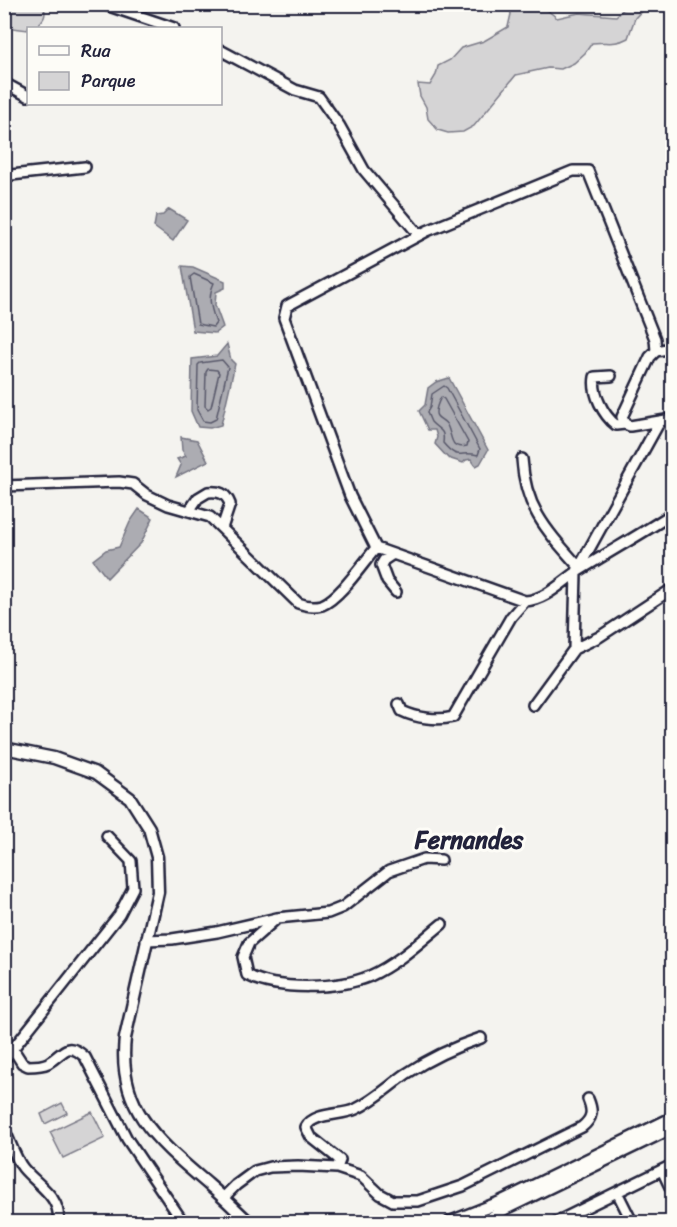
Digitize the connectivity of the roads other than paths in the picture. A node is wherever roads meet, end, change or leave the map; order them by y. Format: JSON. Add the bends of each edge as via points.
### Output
{"nodes":[{"id":1,"x":103,"y":4,"type":"edge"},
{"id":2,"x":171,"y":27,"type":"edge"},
{"id":3,"x":222,"y":51,"type":"edge"},
{"id":4,"x":4,"y":83,"type":"edge"},
{"id":5,"x":27,"y":95,"type":"edge"},
{"id":6,"x":85,"y":167,"type":"dead end"},
{"id":7,"x":4,"y":178,"type":"edge"},
{"id":8,"x":419,"y":235,"type":"junction"},
{"id":9,"x":672,"y":348,"type":"edge"},
{"id":10,"x":656,"y":351,"type":"junction"},
{"id":11,"x":611,"y":376,"type":"dead end"},
{"id":12,"x":672,"y":419,"type":"edge"},
{"id":13,"x":660,"y":422,"type":"junction"},
{"id":14,"x":627,"y":425,"type":"junction"},
{"id":15,"x":522,"y":459,"type":"dead end"},
{"id":16,"x":4,"y":486,"type":"edge"},
{"id":17,"x":189,"y":511,"type":"junction"},
{"id":18,"x":672,"y":514,"type":"edge"},
{"id":19,"x":222,"y":528,"type":"junction"},
{"id":20,"x":376,"y":548,"type":"junction"},
{"id":21,"x":393,"y":554,"type":"junction"},
{"id":22,"x":577,"y":570,"type":"junction"},
{"id":23,"x":672,"y":588,"type":"edge"},
{"id":24,"x":396,"y":592,"type":"dead end"},
{"id":25,"x":529,"y":600,"type":"junction"},
{"id":26,"x":574,"y":649,"type":"junction"},
{"id":27,"x":399,"y":704,"type":"dead end"},
{"id":28,"x":533,"y":705,"type":"dead end"},
{"id":29,"x":4,"y":748,"type":"edge"},
{"id":30,"x":107,"y":836,"type":"dead end"},
{"id":31,"x":441,"y":860,"type":"dead end"},
{"id":32,"x":277,"y":918,"type":"junction"},
{"id":33,"x":442,"y":924,"type":"dead end"},
{"id":34,"x":146,"y":940,"type":"junction"},
{"id":35,"x":481,"y":1038,"type":"dead end"},
{"id":36,"x":13,"y":1049,"type":"junction"},
{"id":37,"x":4,"y":1060,"type":"edge"},
{"id":38,"x":588,"y":1099,"type":"dead end"},
{"id":39,"x":672,"y":1118,"type":"edge"},
{"id":40,"x":672,"y":1128,"type":"edge"},
{"id":41,"x":4,"y":1129,"type":"edge"},
{"id":42,"x":672,"y":1165,"type":"edge"},
{"id":43,"x":337,"y":1168,"type":"junction"},
{"id":44,"x":662,"y":1170,"type":"junction"},
{"id":45,"x":672,"y":1191,"type":"edge"},
{"id":46,"x":617,"y":1192,"type":"junction"},
{"id":47,"x":224,"y":1197,"type":"junction"},
{"id":48,"x":574,"y":1219,"type":"edge"},
{"id":49,"x":58,"y":1222,"type":"edge"},
{"id":50,"x":183,"y":1222,"type":"edge"},
{"id":51,"x":249,"y":1222,"type":"edge"},
{"id":52,"x":450,"y":1222,"type":"edge"},
{"id":53,"x":484,"y":1222,"type":"edge"},
{"id":54,"x":556,"y":1222,"type":"edge"},
{"id":55,"x":632,"y":1222,"type":"edge"}],
"edges":[{"from":1,"to":2,"type":"street"},
{"from":3,"to":8,"type":"street","via":[[296,90],[319,96],[364,170]]},
{"from":4,"to":5,"type":"street"},
{"from":6,"to":7,"type":"street"},
{"from":8,"to":10,"type":"street","via":[[573,171],[588,171],[655,339]]},
{"from":8,"to":20,"type":"street","via":[[287,306],[284,318],[350,496]]},
{"from":9,"to":10,"type":"street"},
{"from":10,"to":14,"type":"street","via":[[624,411],[622,417]]},
{"from":11,"to":14,"type":"street","via":[[595,377],[595,392],[609,420]]},
{"from":12,"to":13,"type":"street"},
{"from":13,"to":14,"type":"street"},
{"from":13,"to":22,"type":"street"},
{"from":15,"to":22,"type":"street","via":[[530,503]]},
{"from":16,"to":17,"type":"street","via":[[119,482],[133,484],[168,506]]},
{"from":17,"to":19,"type":"street","via":[[210,517]]},
{"from":17,"to":19,"type":"street","via":[[208,492],[221,493],[230,504]]},
{"from":18,"to":22,"type":"street"},
{"from":19,"to":20,"type":"street","via":[[298,603],[306,606],[324,604],[334,597]]},
{"from":20,"to":21,"type":"street"},
{"from":21,"to":24,"type":"street","via":[[381,565]]},
{"from":21,"to":25,"type":"street"},
{"from":22,"to":25,"type":"street","via":[[547,594]]},
{"from":22,"to":26,"type":"street"},
{"from":23,"to":26,"type":"street","via":[[599,637]]},
{"from":25,"to":27,"type":"street","via":[[511,617],[453,717],[417,716],[402,711]]},
{"from":26,"to":28,"type":"street"},
{"from":29,"to":34,"type":"main road","via":[[74,764],[96,773],[130,798],[149,828],[157,857],[158,892]]},
{"from":30,"to":36,"type":"street","via":[[131,861],[133,888],[119,915]]},
{"from":31,"to":32,"type":"street","via":[[424,859],[389,871],[343,908]]},
{"from":32,"to":33,"type":"street","via":[[249,943],[243,957],[247,975],[260,982],[300,987],[370,976]]},
{"from":32,"to":34,"type":"street","via":[[217,932]]},
{"from":34,"to":47,"type":"main road","via":[[125,1038],[123,1059],[129,1095],[157,1137]]},
{"from":35,"to":43,"type":"street","via":[[434,1057],[346,1114],[308,1122],[311,1137],[340,1160]]},
{"from":36,"to":37,"type":"street"},
{"from":36,"to":50,"type":"street","via":[[28,1066],[47,1064],[70,1048],[85,1057],[127,1139]]},
{"from":38,"to":43,"type":"street","via":[[591,1117],[582,1127],[463,1186],[418,1201],[393,1202],[361,1176]]},
{"from":39,"to":52,"type":"main road","via":[[498,1203]]},
{"from":40,"to":53,"type":"main road"},
{"from":41,"to":49,"type":"street","via":[[22,1167],[55,1202]]},
{"from":42,"to":44,"type":"street"},
{"from":43,"to":47,"type":"street","via":[[270,1167],[255,1171]]},
{"from":44,"to":45,"type":"street"},
{"from":44,"to":46,"type":"street"},
{"from":46,"to":48,"type":"street"},
{"from":46,"to":55,"type":"street"},
{"from":47,"to":51,"type":"main road"},
{"from":48,"to":54,"type":"street"}]}
